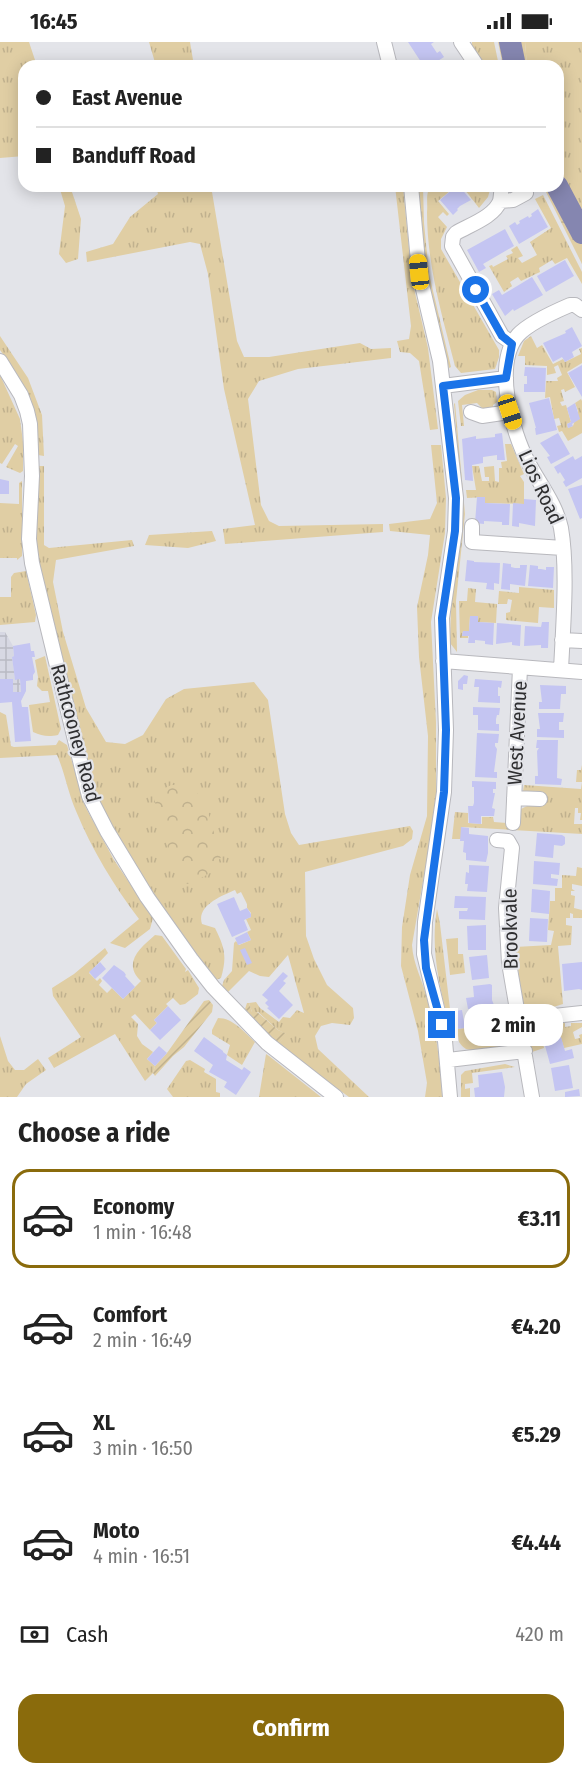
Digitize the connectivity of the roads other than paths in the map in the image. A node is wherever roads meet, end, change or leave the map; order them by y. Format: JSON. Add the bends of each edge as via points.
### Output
{"nodes":[{"id":1,"x":384,"y":42,"type":"edge"},
{"id":2,"x":461,"y":42,"type":"edge"},
{"id":3,"x":388,"y":60,"type":"edge"},
{"id":4,"x":473,"y":60,"type":"edge"},
{"id":5,"x":412,"y":192,"type":"edge"},
{"id":6,"x":501,"y":192,"type":"edge"},
{"id":7,"x":526,"y":193,"type":"dead end"},
{"id":8,"x":500,"y":201,"type":"junction"},
{"id":9,"x":578,"y":308,"type":"edge"},
{"id":10,"x":512,"y":344,"type":"junction"},
{"id":11,"x":0,"y":361,"type":"edge"},
{"id":12,"x":506,"y":378,"type":"junction"},
{"id":13,"x":443,"y":386,"type":"junction"},
{"id":14,"x":471,"y":412,"type":"dead end"},
{"id":15,"x":510,"y":412,"type":"junction"},
{"id":16,"x":472,"y":526,"type":"dead end"},
{"id":17,"x":563,"y":548,"type":"junction"},
{"id":18,"x":562,"y":640,"type":"junction"},
{"id":19,"x":582,"y":641,"type":"edge"},
{"id":20,"x":443,"y":661,"type":"junction"},
{"id":21,"x":520,"y":668,"type":"junction"},
{"id":22,"x":561,"y":670,"type":"junction"},
{"id":23,"x":582,"y":672,"type":"edge"},
{"id":24,"x":514,"y":798,"type":"junction"},
{"id":25,"x":540,"y":799,"type":"dead end"},
{"id":26,"x":513,"y":823,"type":"dead end"},
{"id":27,"x":497,"y":840,"type":"dead end"},
{"id":28,"x":582,"y":1013,"type":"edge"},
{"id":29,"x":520,"y":1028,"type":"junction"},
{"id":30,"x":525,"y":1051,"type":"junction"},
{"id":31,"x":448,"y":1060,"type":"junction"},
{"id":32,"x":336,"y":1097,"type":"edge"},
{"id":33,"x":450,"y":1097,"type":"edge"},
{"id":34,"x":532,"y":1097,"type":"edge"}],
"edges":[{"from":1,"to":3,"type":"street"},
{"from":2,"to":4,"type":"street"},
{"from":5,"to":13,"type":"street","via":[[419,272]]},
{"from":6,"to":8,"type":"street"},
{"from":7,"to":8,"type":"street"},
{"from":8,"to":10,"type":"street","via":[[490,213],[456,233],[452,246],[502,336]]},
{"from":9,"to":10,"type":"street","via":[[564,308],[523,330]]},
{"from":10,"to":12,"type":"street","name":"Lios Road"},
{"from":11,"to":32,"type":"street","name":"Rathcooney Road","via":[[21,395],[29,417],[32,563],[83,773],[97,813],[147,897],[213,987],[267,1043]]},
{"from":12,"to":13,"type":"street"},
{"from":12,"to":15,"type":"street","name":"Lios Road"},
{"from":13,"to":20,"type":"street","via":[[456,515],[444,603]]},
{"from":14,"to":15,"type":"street","via":[[482,416]]},
{"from":15,"to":17,"type":"street","name":"Lios Road","via":[[527,460],[556,512]]},
{"from":16,"to":17,"type":"street","via":[[472,542]]},
{"from":17,"to":18,"type":"street","name":"Lios Road"},
{"from":18,"to":19,"type":"street"},
{"from":18,"to":22,"type":"street","name":"Lios Road"},
{"from":20,"to":21,"type":"street"},
{"from":20,"to":31,"type":"street","via":[[444,792],[424,954]]},
{"from":21,"to":22,"type":"street"},
{"from":21,"to":24,"type":"street","name":"West Avenue"},
{"from":22,"to":23,"type":"street"},
{"from":24,"to":25,"type":"street","name":"West Avenue"},
{"from":24,"to":26,"type":"street","name":"West Avenue"},
{"from":27,"to":29,"type":"street","name":"Brookvale","via":[[508,841],[512,848],[507,935]]},
{"from":28,"to":29,"type":"street","via":[[554,1016]]},
{"from":29,"to":30,"type":"street","name":"Brookvale"},
{"from":30,"to":31,"type":"street"},
{"from":30,"to":34,"type":"street","name":"Brookvale"},
{"from":31,"to":33,"type":"street"}]}
